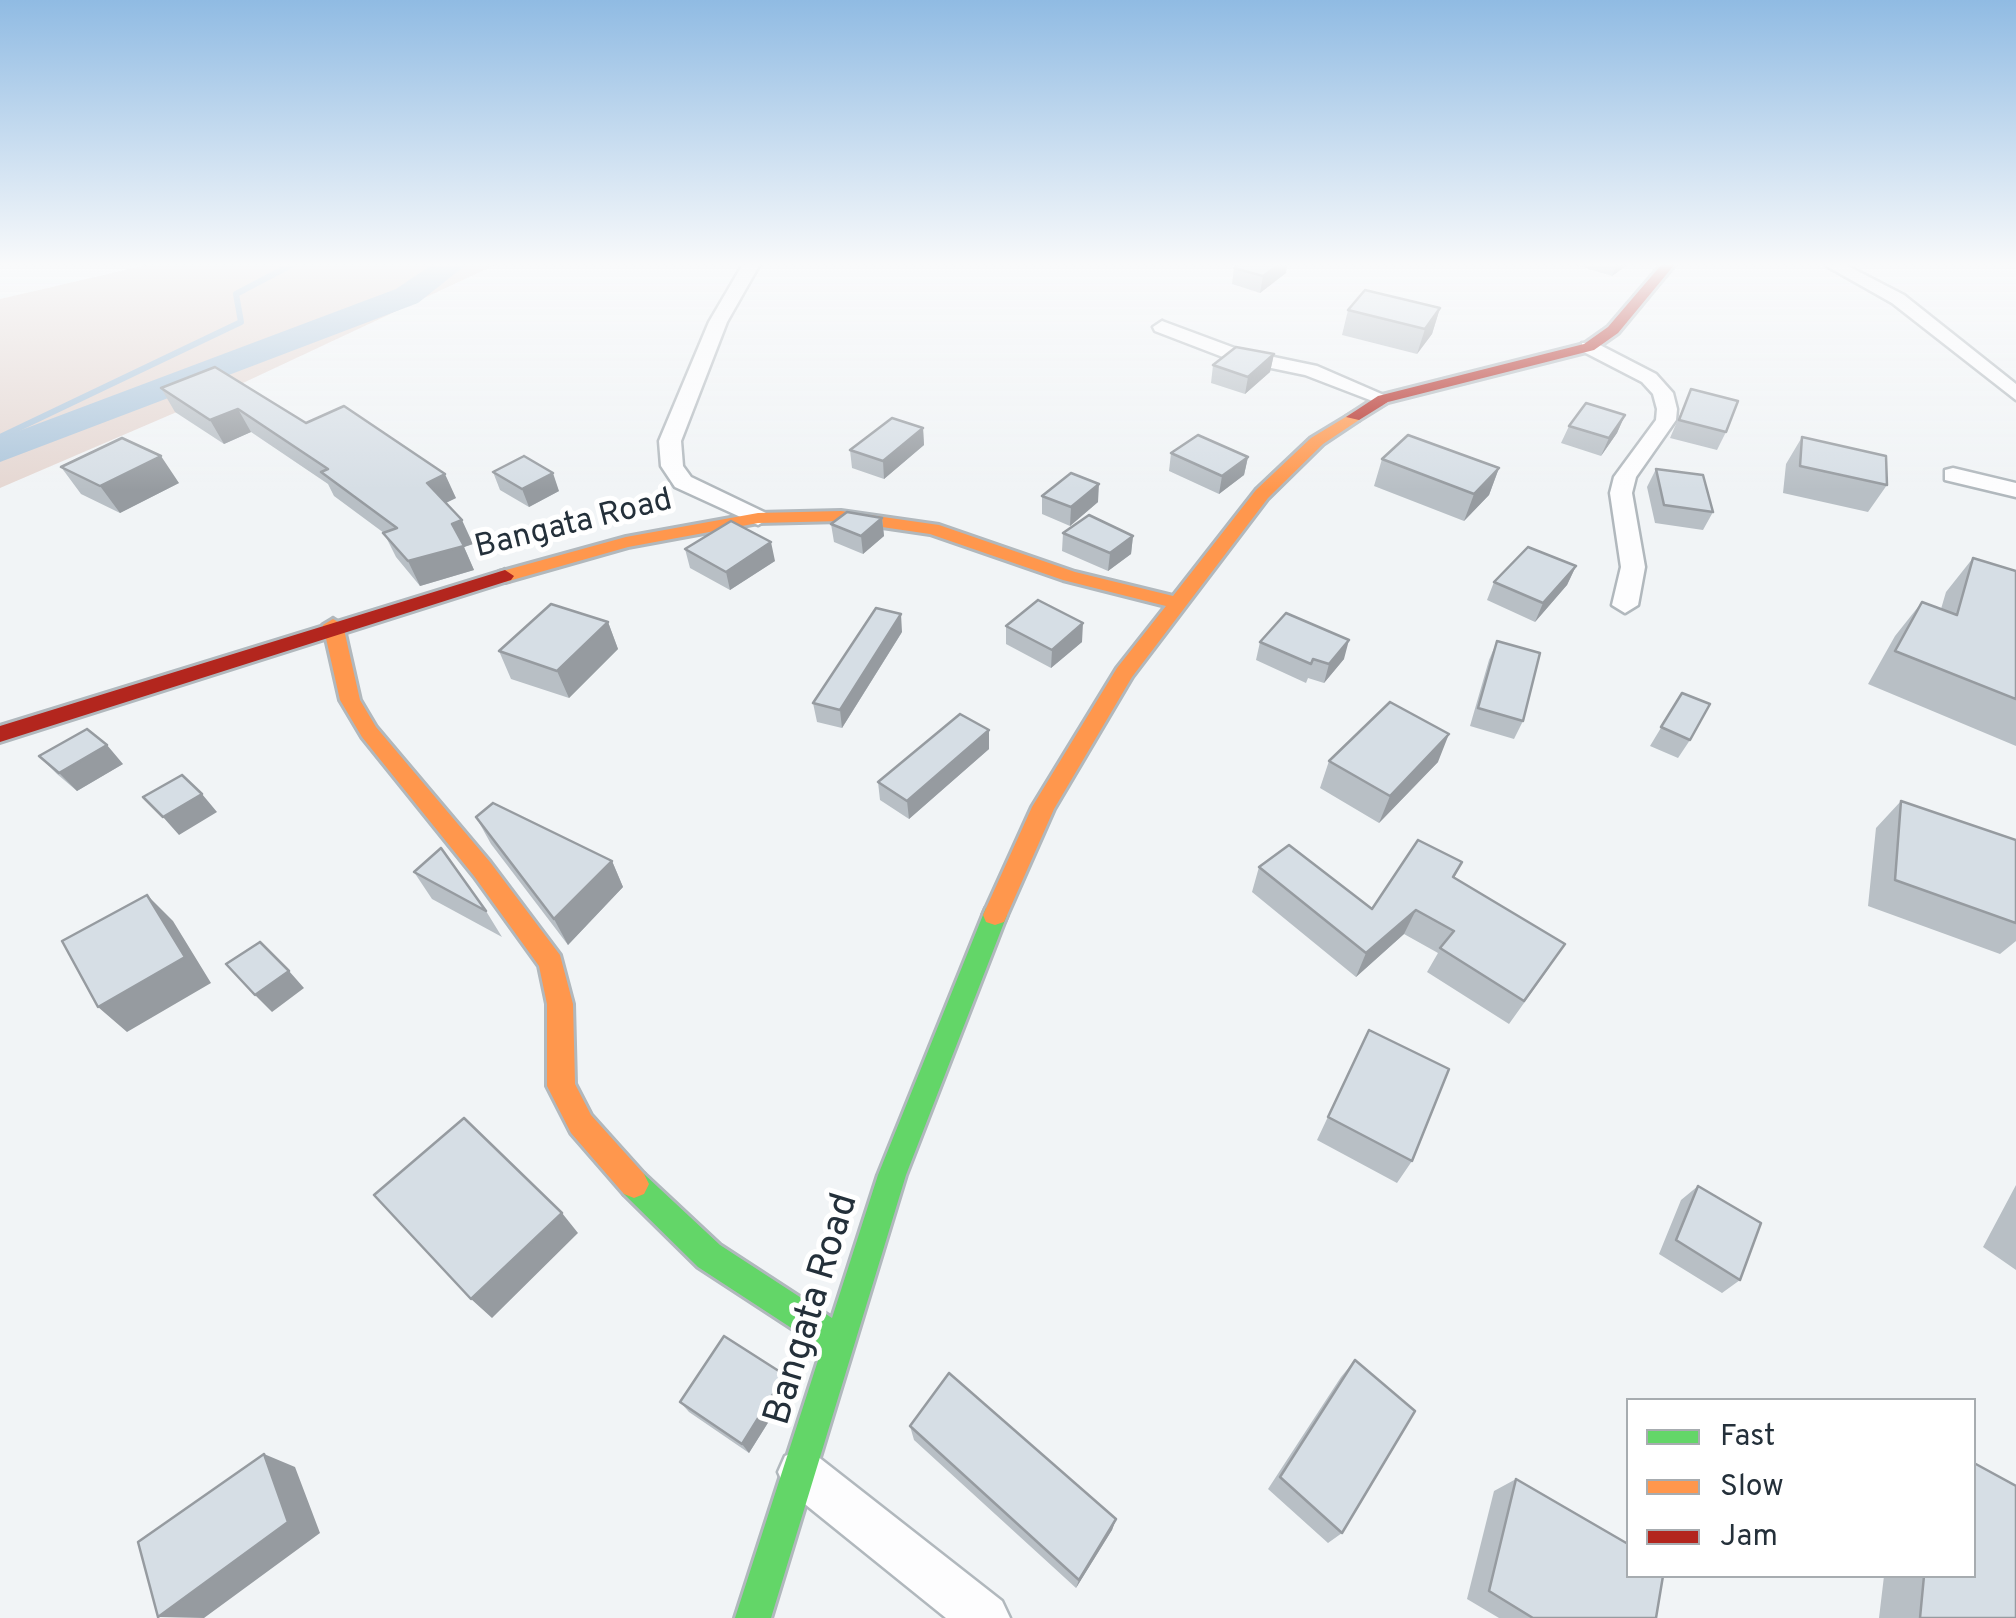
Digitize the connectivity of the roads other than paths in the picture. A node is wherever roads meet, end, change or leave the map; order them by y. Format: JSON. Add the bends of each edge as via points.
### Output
{"nodes":[{"id":1,"x":711,"y":340,"type":"edge"},
{"id":2,"x":1196,"y":340,"type":"edge"},
{"id":3,"x":1600,"y":340,"type":"edge"},
{"id":4,"x":1948,"y":340,"type":"edge"},
{"id":5,"x":1589,"y":348,"type":"junction"},
{"id":6,"x":2016,"y":394,"type":"edge"},
{"id":7,"x":1383,"y":399,"type":"junction"},
{"id":8,"x":1953,"y":475,"type":"dead end"},
{"id":9,"x":2016,"y":490,"type":"edge"},
{"id":10,"x":758,"y":518,"type":"junction"},
{"id":11,"x":1174,"y":602,"type":"junction"},
{"id":12,"x":1625,"y":604,"type":"dead end"},
{"id":13,"x":333,"y":625,"type":"junction"},
{"id":14,"x":0,"y":734,"type":"edge"},
{"id":15,"x":842,"y":1342,"type":"junction"},
{"id":16,"x":801,"y":1472,"type":"junction"},
{"id":17,"x":753,"y":1618,"type":"edge"},
{"id":18,"x":985,"y":1618,"type":"edge"}],
"edges":[{"from":1,"to":10,"type":"street","via":[[670,441],[672,466],[683,482]]},
{"from":2,"to":7,"type":"street","via":[[1310,370]]},
{"from":3,"to":5,"type":"street","name":"Bangata Road"},
{"from":4,"to":6,"type":"street"},
{"from":5,"to":7,"type":"street","name":"Bangata Road"},
{"from":5,"to":12,"type":"street","via":[[1649,378],[1667,409],[1621,493],[1632,555]]},
{"from":7,"to":11,"type":"street","name":"Bangata Road","via":[[1317,441],[1262,494]]},
{"from":8,"to":9,"type":"street"},
{"from":10,"to":11,"type":"street","name":"Bangata Road","via":[[841,516],[933,528],[1083,580]]},
{"from":10,"to":13,"type":"street","name":"Bangata Road","via":[[626,542]]},
{"from":11,"to":15,"type":"street","name":"Bangata Road","via":[[1124,673],[1016,863],[892,1175]]},
{"from":13,"to":14,"type":"street","name":"Bangata Road"},
{"from":13,"to":15,"type":"street","via":[[350,700],[368,732],[552,963],[561,1086],[581,1124],[709,1256]]},
{"from":15,"to":16,"type":"street","name":"Bangata Road"},
{"from":16,"to":17,"type":"street","name":"Bangata Road"},
{"from":16,"to":18,"type":"street"}]}
